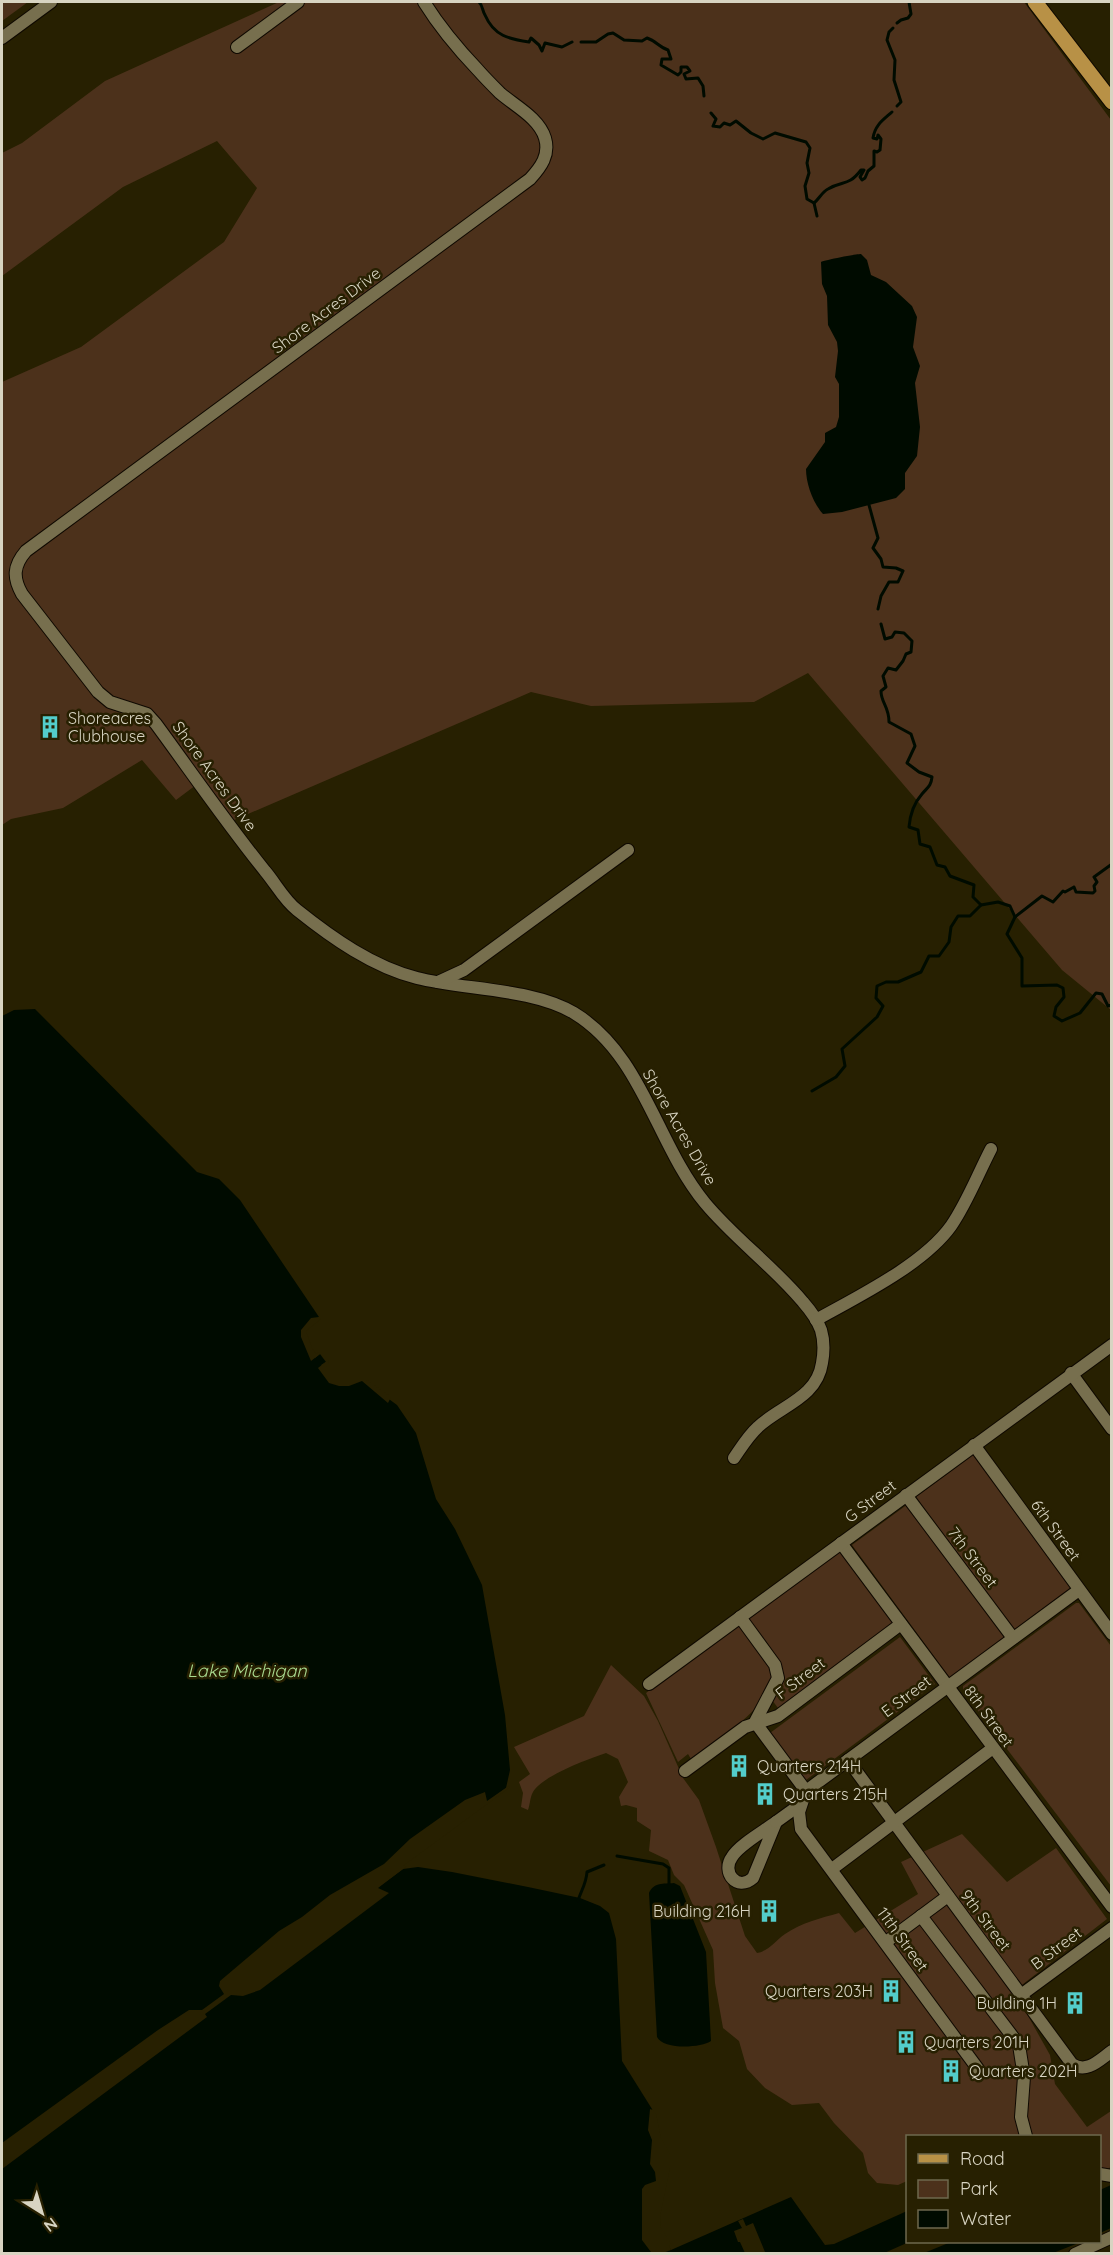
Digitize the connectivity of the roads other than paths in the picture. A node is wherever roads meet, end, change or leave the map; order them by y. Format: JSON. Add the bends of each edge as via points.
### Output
{"nodes":[{"id":1,"x":51,"y":2,"type":"edge"},
{"id":2,"x":298,"y":2,"type":"edge"},
{"id":3,"x":424,"y":2,"type":"edge"},
{"id":4,"x":1035,"y":2,"type":"edge"},
{"id":5,"x":2,"y":38,"type":"edge"},
{"id":6,"x":237,"y":47,"type":"dead end"},
{"id":7,"x":1112,"y":102,"type":"edge"},
{"id":8,"x":628,"y":850,"type":"dead end"},
{"id":9,"x":438,"y":982,"type":"junction"},
{"id":10,"x":992,"y":1149,"type":"dead end"},
{"id":11,"x":816,"y":1320,"type":"junction"},
{"id":12,"x":1112,"y":1344,"type":"edge"},
{"id":13,"x":1071,"y":1373,"type":"junction"},
{"id":14,"x":1112,"y":1429,"type":"edge"},
{"id":15,"x":974,"y":1445,"type":"junction"},
{"id":16,"x":734,"y":1458,"type":"dead end"},
{"id":17,"x":906,"y":1495,"type":"junction"},
{"id":18,"x":841,"y":1543,"type":"junction"},
{"id":19,"x":1079,"y":1590,"type":"junction"},
{"id":20,"x":740,"y":1617,"type":"junction"},
{"id":21,"x":901,"y":1624,"type":"junction"},
{"id":22,"x":1112,"y":1634,"type":"edge"},
{"id":23,"x":1013,"y":1638,"type":"junction"},
{"id":24,"x":649,"y":1684,"type":"dead end"},
{"id":25,"x":948,"y":1686,"type":"junction"},
{"id":26,"x":755,"y":1722,"type":"junction"},
{"id":27,"x":993,"y":1748,"type":"junction"},
{"id":28,"x":848,"y":1760,"type":"junction"},
{"id":29,"x":685,"y":1772,"type":"dead end"},
{"id":30,"x":806,"y":1791,"type":"junction"},
{"id":31,"x":801,"y":1804,"type":"junction"},
{"id":32,"x":776,"y":1822,"type":"junction"},
{"id":33,"x":895,"y":1823,"type":"junction"},
{"id":34,"x":801,"y":1828,"type":"junction"},
{"id":35,"x":831,"y":1869,"type":"junction"},
{"id":36,"x":948,"y":1896,"type":"junction"},
{"id":37,"x":1112,"y":1907,"type":"edge"},
{"id":38,"x":921,"y":1916,"type":"junction"},
{"id":39,"x":1112,"y":1928,"type":"edge"},
{"id":40,"x":886,"y":1942,"type":"junction"},
{"id":41,"x":1021,"y":1995,"type":"junction"},
{"id":42,"x":1110,"y":2051,"type":"edge"},
{"id":43,"x":978,"y":2069,"type":"dead end"},
{"id":44,"x":1026,"y":2135,"type":"edge"},
{"id":45,"x":1097,"y":2243,"type":"edge"},
{"id":46,"x":1075,"y":2253,"type":"edge"}],
"edges":[{"from":1,"to":5,"type":"street"},
{"from":2,"to":6,"type":"street"},
{"from":3,"to":9,"type":"street","name":"Shore Acres Drive","via":[[477,69],[536,123],[547,147],[540,169],[26,551],[19,559],[15,578],[22,594],[98,692],[110,702],[147,714],[156,724],[296,909],[385,968]]},
{"from":4,"to":7,"type":"main road"},
{"from":8,"to":9,"type":"street","via":[[464,970]]},
{"from":9,"to":11,"type":"street","name":"Shore Acres Drive","via":[[545,1001],[588,1023],[632,1075],[694,1189],[791,1287]]},
{"from":10,"to":11,"type":"street","via":[[951,1225],[937,1242],[875,1287]]},
{"from":11,"to":16,"type":"street","name":"Shore Acres Drive","via":[[824,1349],[815,1382],[793,1404],[755,1430]]},
{"from":12,"to":13,"type":"street","name":"G Street"},
{"from":13,"to":14,"type":"street"},
{"from":13,"to":15,"type":"street","name":"G Street"},
{"from":15,"to":17,"type":"street","name":"G Street"},
{"from":15,"to":19,"type":"street","name":"6th Street"},
{"from":17,"to":18,"type":"street","name":"G Street"},
{"from":17,"to":23,"type":"street","name":"7th Street"},
{"from":18,"to":20,"type":"street","name":"G Street"},
{"from":18,"to":21,"type":"street","name":"8th Street"},
{"from":19,"to":22,"type":"street","name":"6th Street"},
{"from":19,"to":23,"type":"street","name":"E Street"},
{"from":20,"to":24,"type":"street","name":"G Street"},
{"from":20,"to":26,"type":"street","via":[[775,1665],[778,1678]]},
{"from":21,"to":25,"type":"street","name":"8th Street"},
{"from":21,"to":26,"type":"street","name":"F Street","via":[[778,1716]]},
{"from":23,"to":25,"type":"street","name":"E Street"},
{"from":25,"to":27,"type":"street","name":"8th Street"},
{"from":25,"to":28,"type":"street","name":"E Street"},
{"from":26,"to":29,"type":"street","name":"F Street"},
{"from":26,"to":30,"type":"street"},
{"from":27,"to":33,"type":"street"},
{"from":27,"to":37,"type":"street","name":"8th Street"},
{"from":28,"to":30,"type":"street","name":"E Street"},
{"from":28,"to":33,"type":"street","name":"9th Street"},
{"from":30,"to":31,"type":"street"},
{"from":31,"to":32,"type":"street"},
{"from":31,"to":34,"type":"street"},
{"from":32,"to":32,"type":"street","via":[[733,1855],[728,1868],[732,1879],[745,1883],[753,1878]]},
{"from":32,"to":34,"type":"street"},
{"from":33,"to":35,"type":"street"},
{"from":33,"to":36,"type":"street","name":"9th Street"},
{"from":34,"to":35,"type":"street","name":"11th Street"},
{"from":35,"to":40,"type":"street","name":"11th Street"},
{"from":36,"to":38,"type":"street"},
{"from":36,"to":41,"type":"street","name":"9th Street"},
{"from":38,"to":40,"type":"street"},
{"from":38,"to":44,"type":"street","via":[[1019,2045],[1024,2077],[1021,2118]]},
{"from":39,"to":41,"type":"street","name":"B Street"},
{"from":40,"to":43,"type":"street","name":"11th Street"},
{"from":41,"to":42,"type":"street","name":"9th Street","via":[[1072,2064],[1085,2068]]},
{"from":45,"to":46,"type":"street"}]}
